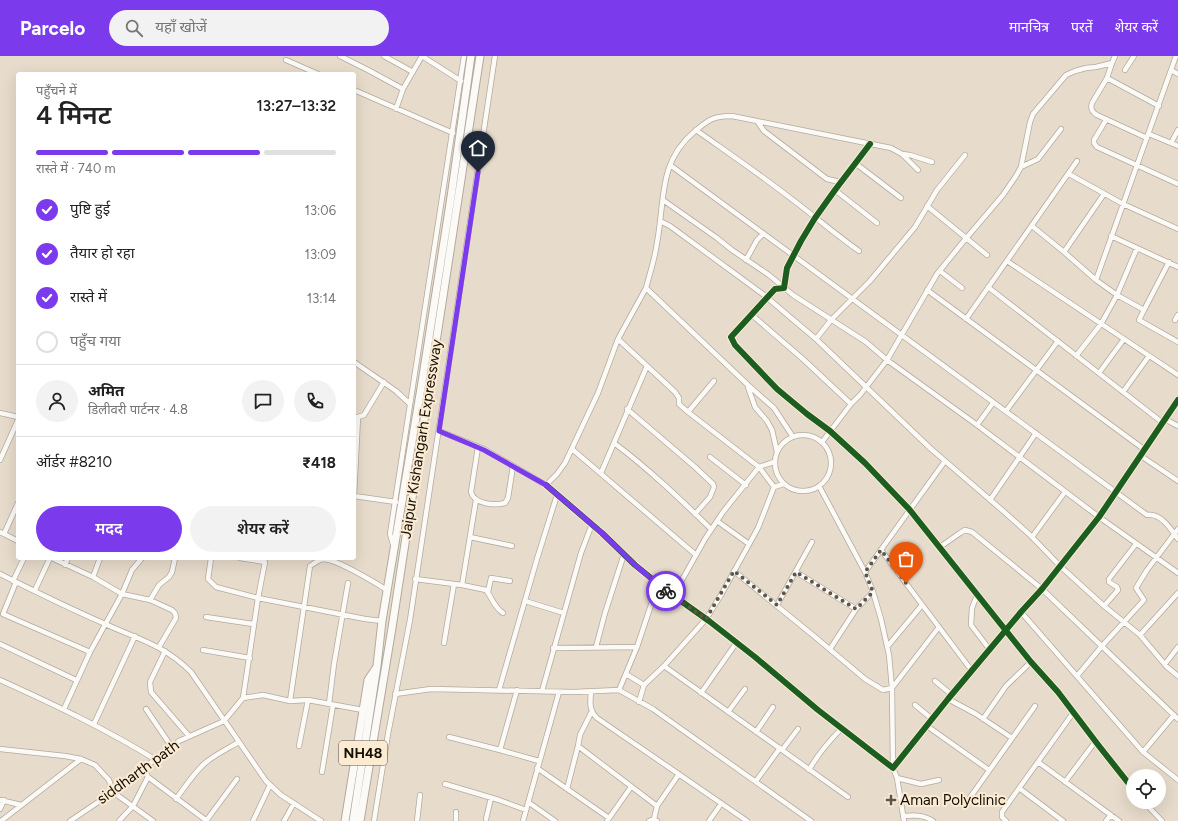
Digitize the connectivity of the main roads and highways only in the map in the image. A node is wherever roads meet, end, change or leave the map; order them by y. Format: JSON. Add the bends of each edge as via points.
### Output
{"nodes":[{"id":1,"x":471,"y":56,"type":"edge"},
{"id":2,"x":480,"y":56,"type":"edge"},
{"id":3,"x":377,"y":666,"type":"junction"},
{"id":4,"x":345,"y":821,"type":"edge"},
{"id":5,"x":353,"y":821,"type":"edge"},
{"id":6,"x":360,"y":821,"type":"edge"}],
"edges":[{"from":1,"to":3,"type":"highway","name":"Jaipur Kishangarh Expressway","number":"NH48"},
{"from":2,"to":6,"type":"highway","name":"Jaipur Kishangarh Expressway","number":"NH48"},
{"from":3,"to":4,"type":"highway","via":[[368,680]]},
{"from":3,"to":5,"type":"highway","number":"NH48"}]}
